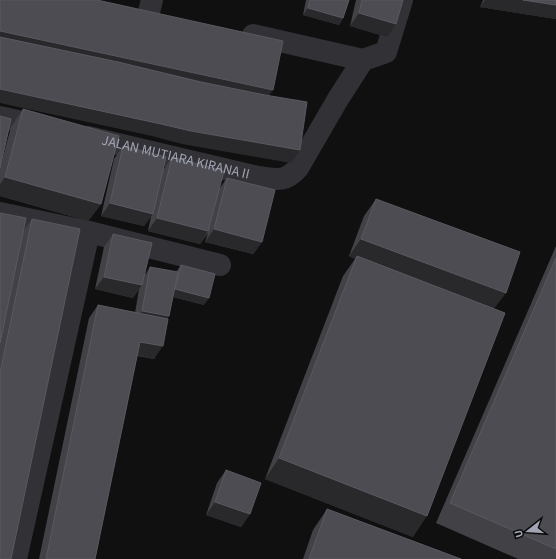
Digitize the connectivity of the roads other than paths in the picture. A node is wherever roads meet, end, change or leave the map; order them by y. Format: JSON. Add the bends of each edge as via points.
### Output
{"nodes":[{"id":1,"x":401,"y":2,"type":"edge"},
{"id":2,"x":128,"y":8,"type":"edge"},
{"id":3,"x":155,"y":9,"type":"edge"},
{"id":4,"x":233,"y":31,"type":"edge"},
{"id":5,"x":363,"y":60,"type":"junction"},
{"id":6,"x":0,"y":117,"type":"edge"},
{"id":7,"x":0,"y":213,"type":"edge"},
{"id":8,"x":89,"y":232,"type":"junction"},
{"id":9,"x":220,"y":265,"type":"dead end"},
{"id":10,"x":16,"y":559,"type":"edge"}],
"edges":[{"from":1,"to":5,"type":"street","via":[[386,52]]},
{"from":2,"to":3,"type":"street"},
{"from":4,"to":5,"type":"street"},
{"from":5,"to":6,"type":"street","name":"JALAN MUTIARA KIRANA II","via":[[298,168],[283,179],[258,177]]},
{"from":7,"to":8,"type":"street"},
{"from":8,"to":9,"type":"street"},
{"from":8,"to":10,"type":"street"}]}
